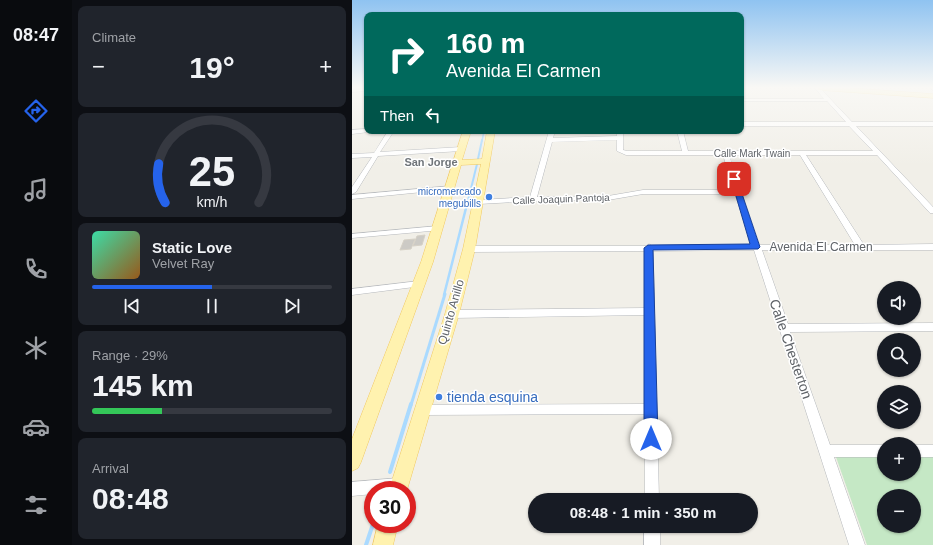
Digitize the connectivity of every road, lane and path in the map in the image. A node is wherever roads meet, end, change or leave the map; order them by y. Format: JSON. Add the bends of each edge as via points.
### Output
{"nodes":[{"id":1,"x":841,"y":113,"type":"edge"},
{"id":2,"x":744,"y":124,"type":"edge"},
{"id":3,"x":851,"y":124,"type":"junction"},
{"id":4,"x":933,"y":124,"type":"edge"},
{"id":5,"x":364,"y":131,"type":"edge"},
{"id":6,"x":352,"y":132,"type":"edge"},
{"id":7,"x":389,"y":134,"type":"edge"},
{"id":8,"x":466,"y":134,"type":"edge"},
{"id":9,"x":490,"y":134,"type":"edge"},
{"id":10,"x":551,"y":134,"type":"edge"},
{"id":11,"x":620,"y":134,"type":"edge"},
{"id":12,"x":681,"y":134,"type":"edge"},
{"id":13,"x":620,"y":138,"type":"junction"},
{"id":14,"x":550,"y":140,"type":"junction"},
{"id":15,"x":461,"y":149,"type":"junction"},
{"id":16,"x":685,"y":153,"type":"junction"},
{"id":17,"x":802,"y":153,"type":"junction"},
{"id":18,"x":878,"y":153,"type":"junction"},
{"id":19,"x":375,"y":154,"type":"junction"},
{"id":20,"x":725,"y":154,"type":"junction"},
{"id":21,"x":352,"y":156,"type":"edge"},
{"id":22,"x":486,"y":161,"type":"junction"},
{"id":23,"x":458,"y":164,"type":"junction"},
{"id":24,"x":450,"y":188,"type":"junction"},
{"id":25,"x":352,"y":192,"type":"edge"},
{"id":26,"x":739,"y":192,"type":"junction"},
{"id":27,"x":352,"y":197,"type":"edge"},
{"id":28,"x":533,"y":199,"type":"junction"},
{"id":29,"x":479,"y":202,"type":"junction"},
{"id":30,"x":930,"y":204,"type":"edge"},
{"id":31,"x":933,"y":212,"type":"edge"},
{"id":32,"x":438,"y":228,"type":"junction"},
{"id":33,"x":352,"y":236,"type":"edge"},
{"id":34,"x":756,"y":247,"type":"junction"},
{"id":35,"x":861,"y":247,"type":"junction"},
{"id":36,"x":933,"y":247,"type":"edge"},
{"id":37,"x":648,"y":248,"type":"junction"},
{"id":38,"x":469,"y":249,"type":"junction"},
{"id":39,"x":420,"y":284,"type":"junction"},
{"id":40,"x":352,"y":292,"type":"edge"},
{"id":41,"x":650,"y":311,"type":"junction"},
{"id":42,"x":452,"y":314,"type":"junction"},
{"id":43,"x":933,"y":327,"type":"edge"},
{"id":44,"x":783,"y":328,"type":"junction"},
{"id":45,"x":651,"y":409,"type":"junction"},
{"id":46,"x":422,"y":410,"type":"junction"},
{"id":47,"x":825,"y":451,"type":"junction"},
{"id":48,"x":877,"y":451,"type":"edge"},
{"id":49,"x":921,"y":451,"type":"edge"},
{"id":50,"x":933,"y":451,"type":"edge"},
{"id":51,"x":352,"y":462,"type":"edge"},
{"id":52,"x":400,"y":481,"type":"edge"},
{"id":53,"x":352,"y":489,"type":"edge"},
{"id":54,"x":364,"y":489,"type":"edge"},
{"id":55,"x":652,"y":493,"type":"edge"},
{"id":56,"x":386,"y":533,"type":"edge"},
{"id":57,"x":652,"y":533,"type":"edge"},
{"id":58,"x":383,"y":545,"type":"edge"},
{"id":59,"x":652,"y":545,"type":"edge"},
{"id":60,"x":857,"y":545,"type":"edge"}],
"edges":[{"from":1,"to":3,"type":"street"},
{"from":2,"to":3,"type":"street"},
{"from":3,"to":4,"type":"street"},
{"from":3,"to":18,"type":"street"},
{"from":5,"to":6,"type":"street"},
{"from":7,"to":19,"type":"street"},
{"from":8,"to":15,"type":"main road"},
{"from":9,"to":22,"type":"main road","name":"Quinto Anillo"},
{"from":10,"to":14,"type":"street"},
{"from":11,"to":13,"type":"street"},
{"from":12,"to":16,"type":"street"},
{"from":13,"to":14,"type":"street"},
{"from":13,"to":16,"type":"street","name":"Calle Mark Twain","via":[[620,151],[626,153]]},
{"from":14,"to":28,"type":"street"},
{"from":15,"to":19,"type":"street"},
{"from":15,"to":23,"type":"main road"},
{"from":16,"to":20,"type":"street","name":"Calle Mark Twain"},
{"from":17,"to":18,"type":"street","name":"Calle Mark Twain"},
{"from":17,"to":20,"type":"street","name":"Calle Mark Twain"},
{"from":17,"to":35,"type":"street"},
{"from":18,"to":30,"type":"street"},
{"from":19,"to":21,"type":"street"},
{"from":19,"to":25,"type":"street"},
{"from":20,"to":26,"type":"street","name":"Calle Chesterton"},
{"from":22,"to":23,"type":"main road"},
{"from":22,"to":29,"type":"main road","name":"Quinto Anillo"},
{"from":23,"to":24,"type":"main road"},
{"from":24,"to":27,"type":"street"},
{"from":24,"to":32,"type":"main road"},
{"from":26,"to":28,"type":"street","name":"Calle Joaquin Pantoja","via":[[643,192],[608,198]]},
{"from":26,"to":34,"type":"street","name":"Calle Chesterton"},
{"from":28,"to":29,"type":"street","name":"Calle Joaquin Pantoja"},
{"from":29,"to":38,"type":"main road","name":"Quinto Anillo"},
{"from":30,"to":31,"type":"street"},
{"from":32,"to":33,"type":"street"},
{"from":32,"to":39,"type":"main road"},
{"from":34,"to":35,"type":"street","name":"Avenida El Carmen"},
{"from":34,"to":37,"type":"street","name":"Avenida El Carmen"},
{"from":34,"to":44,"type":"street","name":"Calle Chesterton"},
{"from":35,"to":36,"type":"street","name":"Avenida El Carmen"},
{"from":37,"to":38,"type":"street","name":"Avenida El Carmen"},
{"from":37,"to":41,"type":"street"},
{"from":38,"to":42,"type":"main road","name":"Quinto Anillo"},
{"from":39,"to":40,"type":"street"},
{"from":39,"to":51,"type":"main road"},
{"from":41,"to":42,"type":"street"},
{"from":41,"to":45,"type":"street"},
{"from":42,"to":46,"type":"main road","name":"Quinto Anillo"},
{"from":43,"to":44,"type":"street"},
{"from":44,"to":47,"type":"street","name":"Calle Chesterton"},
{"from":45,"to":46,"type":"street"},
{"from":45,"to":55,"type":"street"},
{"from":46,"to":52,"type":"main road","name":"Quinto Anillo"},
{"from":47,"to":48,"type":"street"},
{"from":47,"to":60,"type":"street","name":"Calle Chesterton"},
{"from":49,"to":50,"type":"street"},
{"from":53,"to":54,"type":"street"},
{"from":56,"to":58,"type":"main road"},
{"from":57,"to":59,"type":"street"}]}
